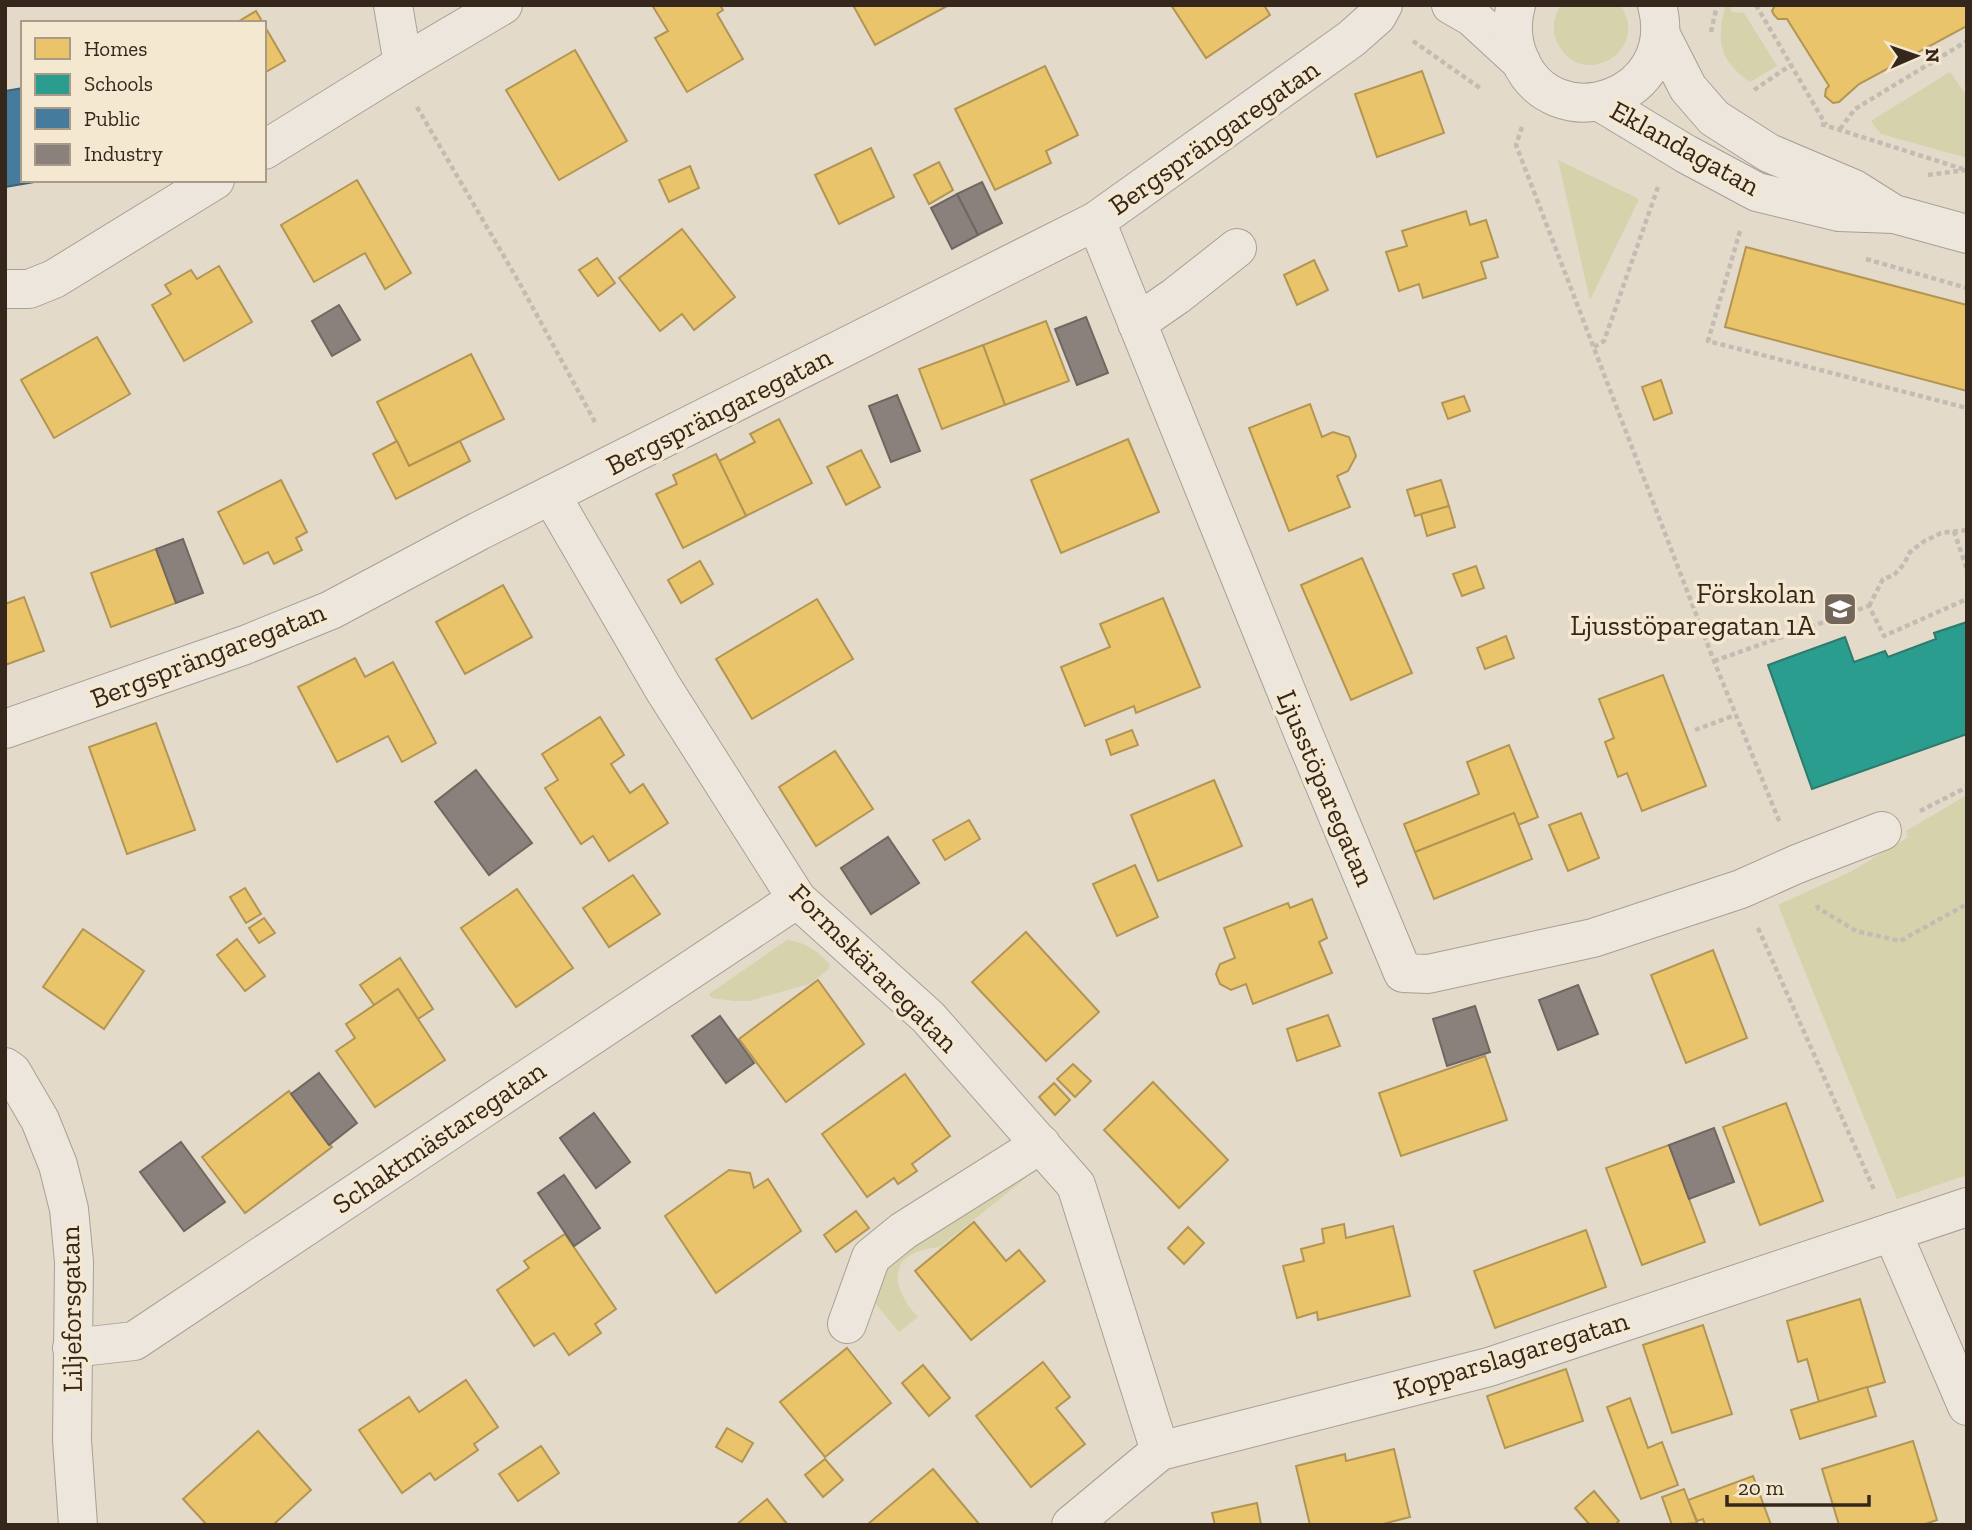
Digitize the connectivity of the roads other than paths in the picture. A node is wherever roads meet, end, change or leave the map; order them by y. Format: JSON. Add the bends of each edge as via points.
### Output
{"nodes":[{"id":1,"x":393,"y":5,"type":"edge"},
{"id":2,"x":503,"y":5,"type":"edge"},
{"id":3,"x":1383,"y":5,"type":"edge"},
{"id":4,"x":1451,"y":5,"type":"edge"},
{"id":5,"x":1516,"y":5,"type":"edge"},
{"id":6,"x":1660,"y":13,"type":"edge"},
{"id":7,"x":1521,"y":62,"type":"junction"},
{"id":8,"x":399,"y":67,"type":"junction"},
{"id":9,"x":1600,"y":102,"type":"junction"},
{"id":10,"x":266,"y":149,"type":"edge"},
{"id":11,"x":212,"y":182,"type":"edge"},
{"id":12,"x":1894,"y":214,"type":"junction"},
{"id":13,"x":1096,"y":221,"type":"junction"},
{"id":14,"x":1967,"y":234,"type":"edge"},
{"id":15,"x":1237,"y":248,"type":"dead end"},
{"id":16,"x":5,"y":289,"type":"edge"},
{"id":17,"x":1137,"y":323,"type":"junction"},
{"id":18,"x":551,"y":495,"type":"junction"},
{"id":19,"x":5,"y":729,"type":"edge"},
{"id":20,"x":1882,"y":831,"type":"road end"},
{"id":21,"x":797,"y":899,"type":"junction"},
{"id":22,"x":5,"y":1066,"type":"edge"},
{"id":23,"x":1041,"y":1144,"type":"junction"},
{"id":24,"x":1967,"y":1207,"type":"edge"},
{"id":25,"x":1892,"y":1232,"type":"junction"},
{"id":26,"x":846,"y":1324,"type":"dead end"},
{"id":27,"x":72,"y":1348,"type":"junction"},
{"id":28,"x":1967,"y":1406,"type":"edge"},
{"id":29,"x":1160,"y":1451,"type":"junction"},
{"id":30,"x":78,"y":1525,"type":"edge"},
{"id":31,"x":1071,"y":1525,"type":"edge"}],
"edges":[{"from":1,"to":8,"type":"street"},
{"from":2,"to":8,"type":"street"},
{"from":3,"to":13,"type":"street","name":"Bergsprängaregatan","via":[[1351,39]]},
{"from":4,"to":7,"type":"street","name":"Eklandagatan","via":[[1472,17]]},
{"from":5,"to":7,"type":"street","name":"Eklandagatan","via":[[1514,40]]},
{"from":6,"to":9,"type":"street","name":"Eklandagatan","via":[[1654,58],[1641,79],[1622,94]]},
{"from":6,"to":12,"type":"street","name":"Eklandagatan","via":[[1688,88],[1714,118],[1769,153],[1854,189]]},
{"from":7,"to":9,"type":"street","name":"Eklandagatan","via":[[1535,81],[1554,95],[1576,102]]},
{"from":8,"to":10,"type":"street"},
{"from":9,"to":12,"type":"street","name":"Eklandagatan","via":[[1757,192],[1839,212]]},
{"from":11,"to":16,"type":"street","via":[[54,279],[29,289]]},
{"from":12,"to":14,"type":"street","name":"Eklandagatan"},
{"from":13,"to":17,"type":"street","name":"Ljusstöparegatan"},
{"from":13,"to":18,"type":"street","name":"Bergsprängaregatan"},
{"from":15,"to":17,"type":"street"},
{"from":17,"to":20,"type":"street","name":"Ljusstöparegatan","via":[[1403,973],[1427,974],[1592,937],[1741,890]]},
{"from":18,"to":19,"type":"street","name":"Bergsprängaregatan","via":[[331,610]]},
{"from":18,"to":21,"type":"street","name":"Formskäraregatan","via":[[663,688]]},
{"from":21,"to":23,"type":"street","name":"Formskäraregatan","via":[[929,1017]]},
{"from":21,"to":27,"type":"street","name":"Schaktmästaregatan","via":[[134,1340]]},
{"from":22,"to":27,"type":"street","name":"Liljeforsgatan","via":[[40,1120],[69,1209],[74,1262]]},
{"from":23,"to":26,"type":"street","via":[[903,1231],[871,1257]]},
{"from":23,"to":29,"type":"street","name":"Formskäraregatan","via":[[1076,1185]]},
{"from":24,"to":25,"type":"street","name":"Kopparslagaregatan"},
{"from":25,"to":28,"type":"street"},
{"from":25,"to":29,"type":"street","name":"Kopparslagaregatan","via":[[1489,1367]]},
{"from":27,"to":30,"type":"street","name":"Liljeforsgatan"},
{"from":29,"to":31,"type":"street","name":"Kopparslagaregatan"}]}
